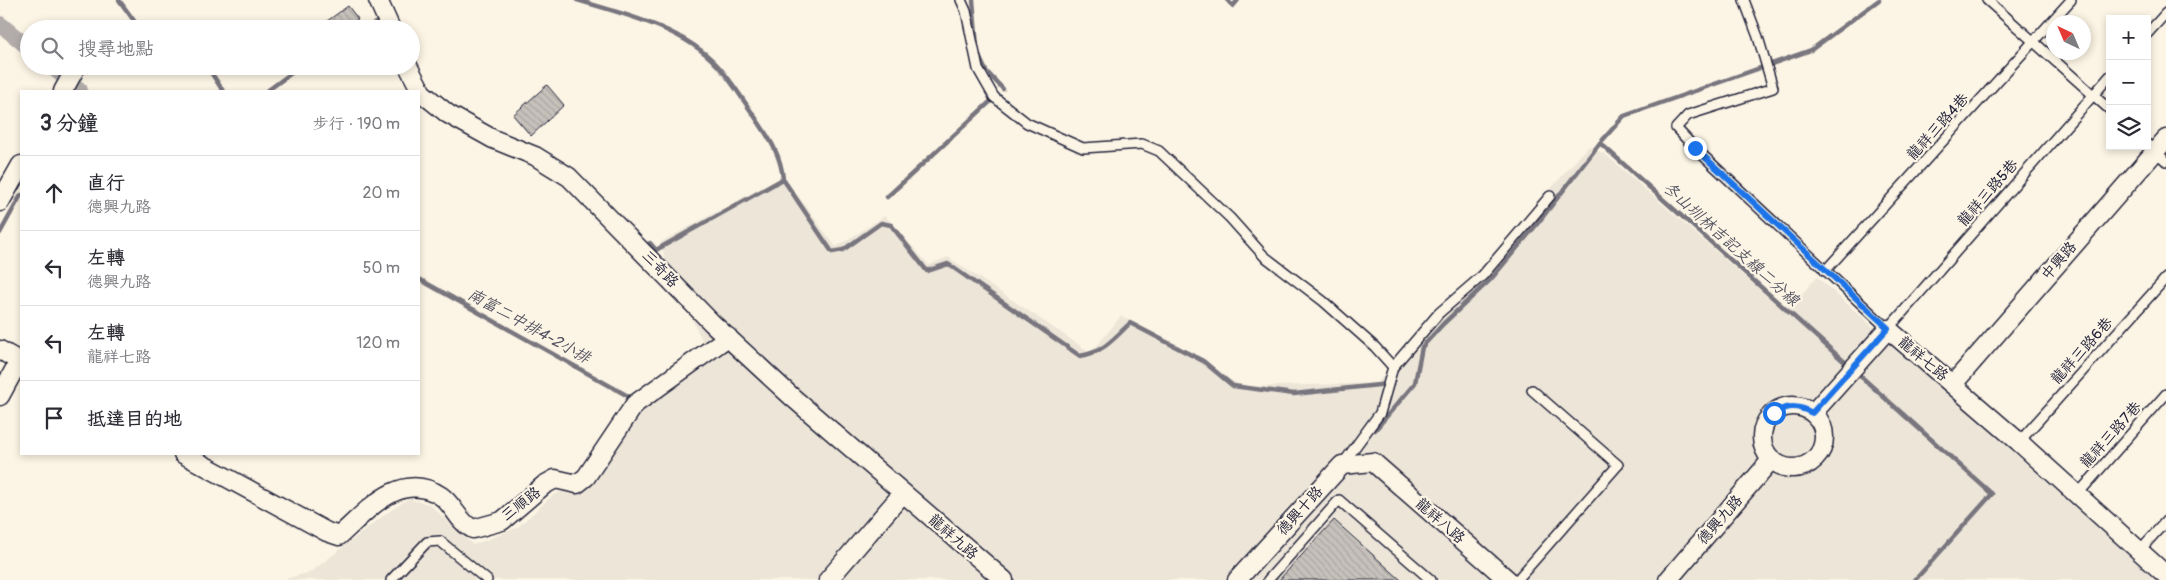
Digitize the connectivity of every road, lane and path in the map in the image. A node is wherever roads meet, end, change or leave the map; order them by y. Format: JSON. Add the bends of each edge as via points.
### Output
{"nodes":[{"id":1,"x":378,"y":0,"type":"edge"},
{"id":2,"x":960,"y":0,"type":"edge"},
{"id":3,"x":1744,"y":0,"type":"edge"},
{"id":4,"x":1987,"y":0,"type":"edge"},
{"id":5,"x":2071,"y":0,"type":"edge"},
{"id":6,"x":2166,"y":14,"type":"edge"},
{"id":7,"x":387,"y":20,"type":"edge"},
{"id":8,"x":2151,"y":30,"type":"edge"},
{"id":9,"x":2034,"y":42,"type":"junction"},
{"id":10,"x":413,"y":75,"type":"edge"},
{"id":11,"x":2106,"y":80,"type":"edge"},
{"id":12,"x":2093,"y":95,"type":"junction"},
{"id":13,"x":2106,"y":106,"type":"edge"},
{"id":14,"x":2159,"y":149,"type":"edge"},
{"id":15,"x":20,"y":166,"type":"edge"},
{"id":16,"x":1550,"y":196,"type":"dead end"},
{"id":17,"x":0,"y":202,"type":"edge"},
{"id":18,"x":1824,"y":271,"type":"junction"},
{"id":19,"x":2166,"y":278,"type":"edge"},
{"id":20,"x":1888,"y":328,"type":"junction"},
{"id":21,"x":728,"y":337,"type":"junction"},
{"id":22,"x":0,"y":350,"type":"edge"},
{"id":23,"x":20,"y":362,"type":"edge"},
{"id":24,"x":1393,"y":366,"type":"junction"},
{"id":25,"x":1953,"y":384,"type":"junction"},
{"id":26,"x":1532,"y":390,"type":"dead end"},
{"id":27,"x":2166,"y":394,"type":"edge"},
{"id":28,"x":0,"y":396,"type":"edge"},
{"id":29,"x":1812,"y":413,"type":"junction"},
{"id":30,"x":2019,"y":442,"type":"junction"},
{"id":31,"x":186,"y":455,"type":"edge"},
{"id":32,"x":1771,"y":460,"type":"junction"},
{"id":33,"x":1342,"y":465,"type":"junction"},
{"id":34,"x":902,"y":493,"type":"junction"},
{"id":35,"x":2077,"y":494,"type":"junction"},
{"id":36,"x":2166,"y":521,"type":"edge"},
{"id":37,"x":2139,"y":551,"type":"junction"},
{"id":38,"x":2166,"y":574,"type":"edge"},
{"id":39,"x":392,"y":580,"type":"edge"},
{"id":40,"x":487,"y":580,"type":"edge"},
{"id":41,"x":828,"y":580,"type":"edge"},
{"id":42,"x":1004,"y":580,"type":"edge"},
{"id":43,"x":1237,"y":580,"type":"edge"},
{"id":44,"x":1268,"y":580,"type":"edge"},
{"id":45,"x":1430,"y":580,"type":"edge"},
{"id":46,"x":1508,"y":580,"type":"edge"},
{"id":47,"x":1517,"y":580,"type":"edge"},
{"id":48,"x":1668,"y":580,"type":"edge"}],
"edges":[{"from":1,"to":7,"type":"street"},
{"from":2,"to":24,"type":"lane","via":[[966,11],[978,69],[994,97],[1028,123],[1083,148],[1142,144],[1160,151],[1230,218],[1264,256],[1323,301]]},
{"from":3,"to":18,"type":"lane","name":"龍祥七路","via":[[1773,88],[1688,115],[1676,128]]},
{"from":4,"to":9,"type":"lane"},
{"from":5,"to":9,"type":"lane","name":"龍祥三路4巷"},
{"from":6,"to":8,"type":"lane"},
{"from":9,"to":12,"type":"lane"},
{"from":9,"to":18,"type":"lane","name":"龍祥三路4巷"},
{"from":10,"to":21,"type":"street","name":"三奇路","via":[[422,93],[448,114],[535,156],[569,177]]},
{"from":11,"to":12,"type":"lane","name":"龍祥三路5巷"},
{"from":12,"to":13,"type":"lane"},
{"from":12,"to":20,"type":"lane","name":"龍祥三路5巷"},
{"from":14,"to":25,"type":"street","name":"中興路"},
{"from":15,"to":17,"type":"street"},
{"from":16,"to":24,"type":"lane","via":[[1483,275],[1439,313]]},
{"from":18,"to":20,"type":"lane","name":"龍祥七路"},
{"from":19,"to":30,"type":"lane","name":"龍祥三路6巷"},
{"from":20,"to":25,"type":"street","name":"龍祥七路"},
{"from":20,"to":29,"type":"street"},
{"from":21,"to":31,"type":"street","name":"三順路","via":[[635,404],[586,477],[577,484],[555,479],[502,521],[473,529],[464,525],[442,497],[410,487],[401,488],[376,503],[339,536]]},
{"from":21,"to":34,"type":"street","name":"三奇路"},
{"from":22,"to":23,"type":"street"},
{"from":23,"to":28,"type":"street"},
{"from":24,"to":33,"type":"lane","via":[[1380,413]]},
{"from":25,"to":30,"type":"street","name":"龍祥七路"},
{"from":26,"to":47,"type":"lane","via":[[1618,465]]},
{"from":27,"to":35,"type":"lane","name":"龍祥三路7巷"},
{"from":29,"to":32,"type":"street","via":[[1793,406],[1774,413],[1767,421],[1762,441]]},
{"from":29,"to":32,"type":"street","via":[[1819,420],[1824,439],[1816,458],[1799,468]]},
{"from":30,"to":35,"type":"street","name":"龍祥七路"},
{"from":32,"to":48,"type":"street","name":"德興九路"},
{"from":33,"to":43,"type":"street","name":"德興十路"},
{"from":33,"to":46,"type":"street","name":"龍祥八路","via":[[1373,462]]},
{"from":34,"to":41,"type":"street"},
{"from":34,"to":42,"type":"street","name":"龍祥九路"},
{"from":35,"to":37,"type":"street","name":"龍祥七路"},
{"from":36,"to":37,"type":"lane"},
{"from":37,"to":38,"type":"street","name":"龍祥七路"},
{"from":39,"to":40,"type":"lane","via":[[427,542],[440,541]]},
{"from":44,"to":45,"type":"lane","via":[[1339,500]]}]}
